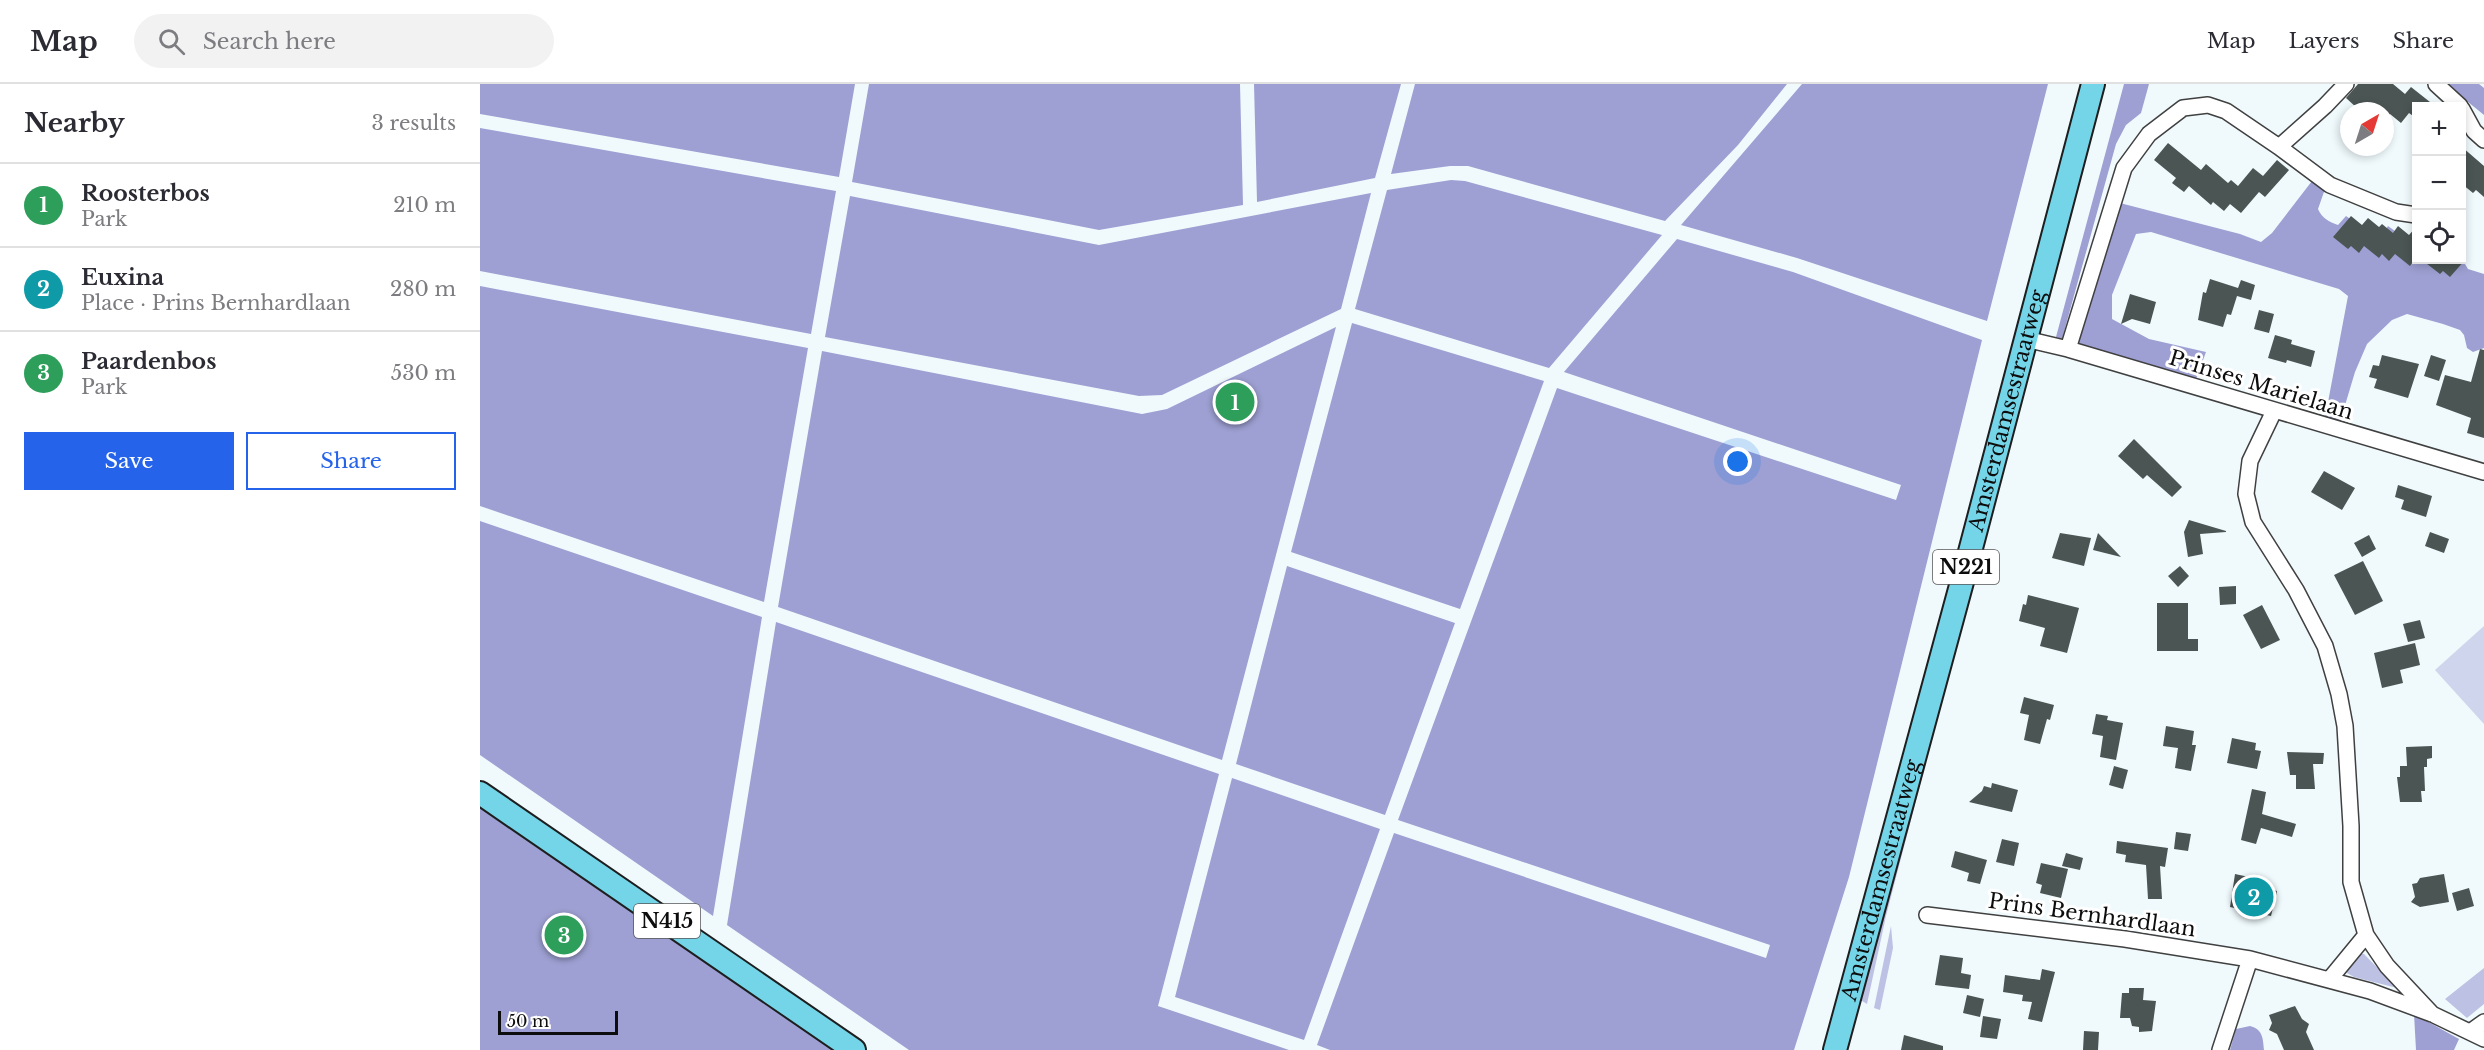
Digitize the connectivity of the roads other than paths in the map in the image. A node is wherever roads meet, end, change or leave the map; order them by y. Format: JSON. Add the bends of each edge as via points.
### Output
{"nodes":[{"id":1,"x":2093,"y":84,"type":"edge"},
{"id":2,"x":2346,"y":84,"type":"edge"},
{"id":3,"x":2436,"y":84,"type":"edge"},
{"id":4,"x":2455,"y":102,"type":"edge"},
{"id":5,"x":2466,"y":116,"type":"edge"},
{"id":6,"x":2484,"y":140,"type":"edge"},
{"id":7,"x":2279,"y":147,"type":"junction"},
{"id":8,"x":2412,"y":214,"type":"edge"},
{"id":9,"x":2026,"y":339,"type":"junction"},
{"id":10,"x":2068,"y":349,"type":"junction"},
{"id":11,"x":2274,"y":411,"type":"junction"},
{"id":12,"x":2484,"y":472,"type":"edge"},
{"id":13,"x":480,"y":793,"type":"edge"},
{"id":14,"x":1927,"y":915,"type":"dead end"},
{"id":15,"x":2366,"y":935,"type":"junction"},
{"id":16,"x":2250,"y":959,"type":"junction"},
{"id":17,"x":2329,"y":980,"type":"junction"},
{"id":18,"x":2432,"y":1014,"type":"junction"},
{"id":19,"x":2484,"y":1022,"type":"edge"},
{"id":20,"x":2477,"y":1035,"type":"edge"},
{"id":21,"x":855,"y":1050,"type":"edge"},
{"id":22,"x":1835,"y":1050,"type":"edge"},
{"id":23,"x":2220,"y":1050,"type":"edge"}],
"edges":[{"from":1,"to":9,"type":"main road","name":"Amsterdamsestraatweg","number":"N221"},
{"from":2,"to":7,"type":"street"},
{"from":3,"to":4,"type":"street"},
{"from":5,"to":6,"type":"street"},
{"from":7,"to":8,"type":"street","via":[[2330,185],[2396,212]]},
{"from":7,"to":10,"type":"street","via":[[2226,111],[2208,105],[2183,108],[2149,134],[2124,168]]},
{"from":9,"to":10,"type":"street","name":"Prinses Marielaan"},
{"from":9,"to":22,"type":"main road","name":"Amsterdamsestraatweg","number":"N221"},
{"from":10,"to":11,"type":"street","name":"Prinses Marielaan"},
{"from":11,"to":12,"type":"street","name":"Prinses Marielaan"},
{"from":11,"to":15,"type":"street","via":[[2250,461],[2246,494],[2253,522],[2296,590],[2325,646],[2339,694],[2345,726],[2351,882]]},
{"from":13,"to":21,"type":"main road","number":"N415"},
{"from":14,"to":16,"type":"street","name":"Prins Bernhardlaan"},
{"from":15,"to":17,"type":"street"},
{"from":15,"to":18,"type":"street","via":[[2387,966]]},
{"from":16,"to":17,"type":"street","name":"Prins Bernhardlaan"},
{"from":16,"to":23,"type":"street"},
{"from":17,"to":18,"type":"street"},
{"from":18,"to":20,"type":"street"},
{"from":19,"to":20,"type":"street"}]}
